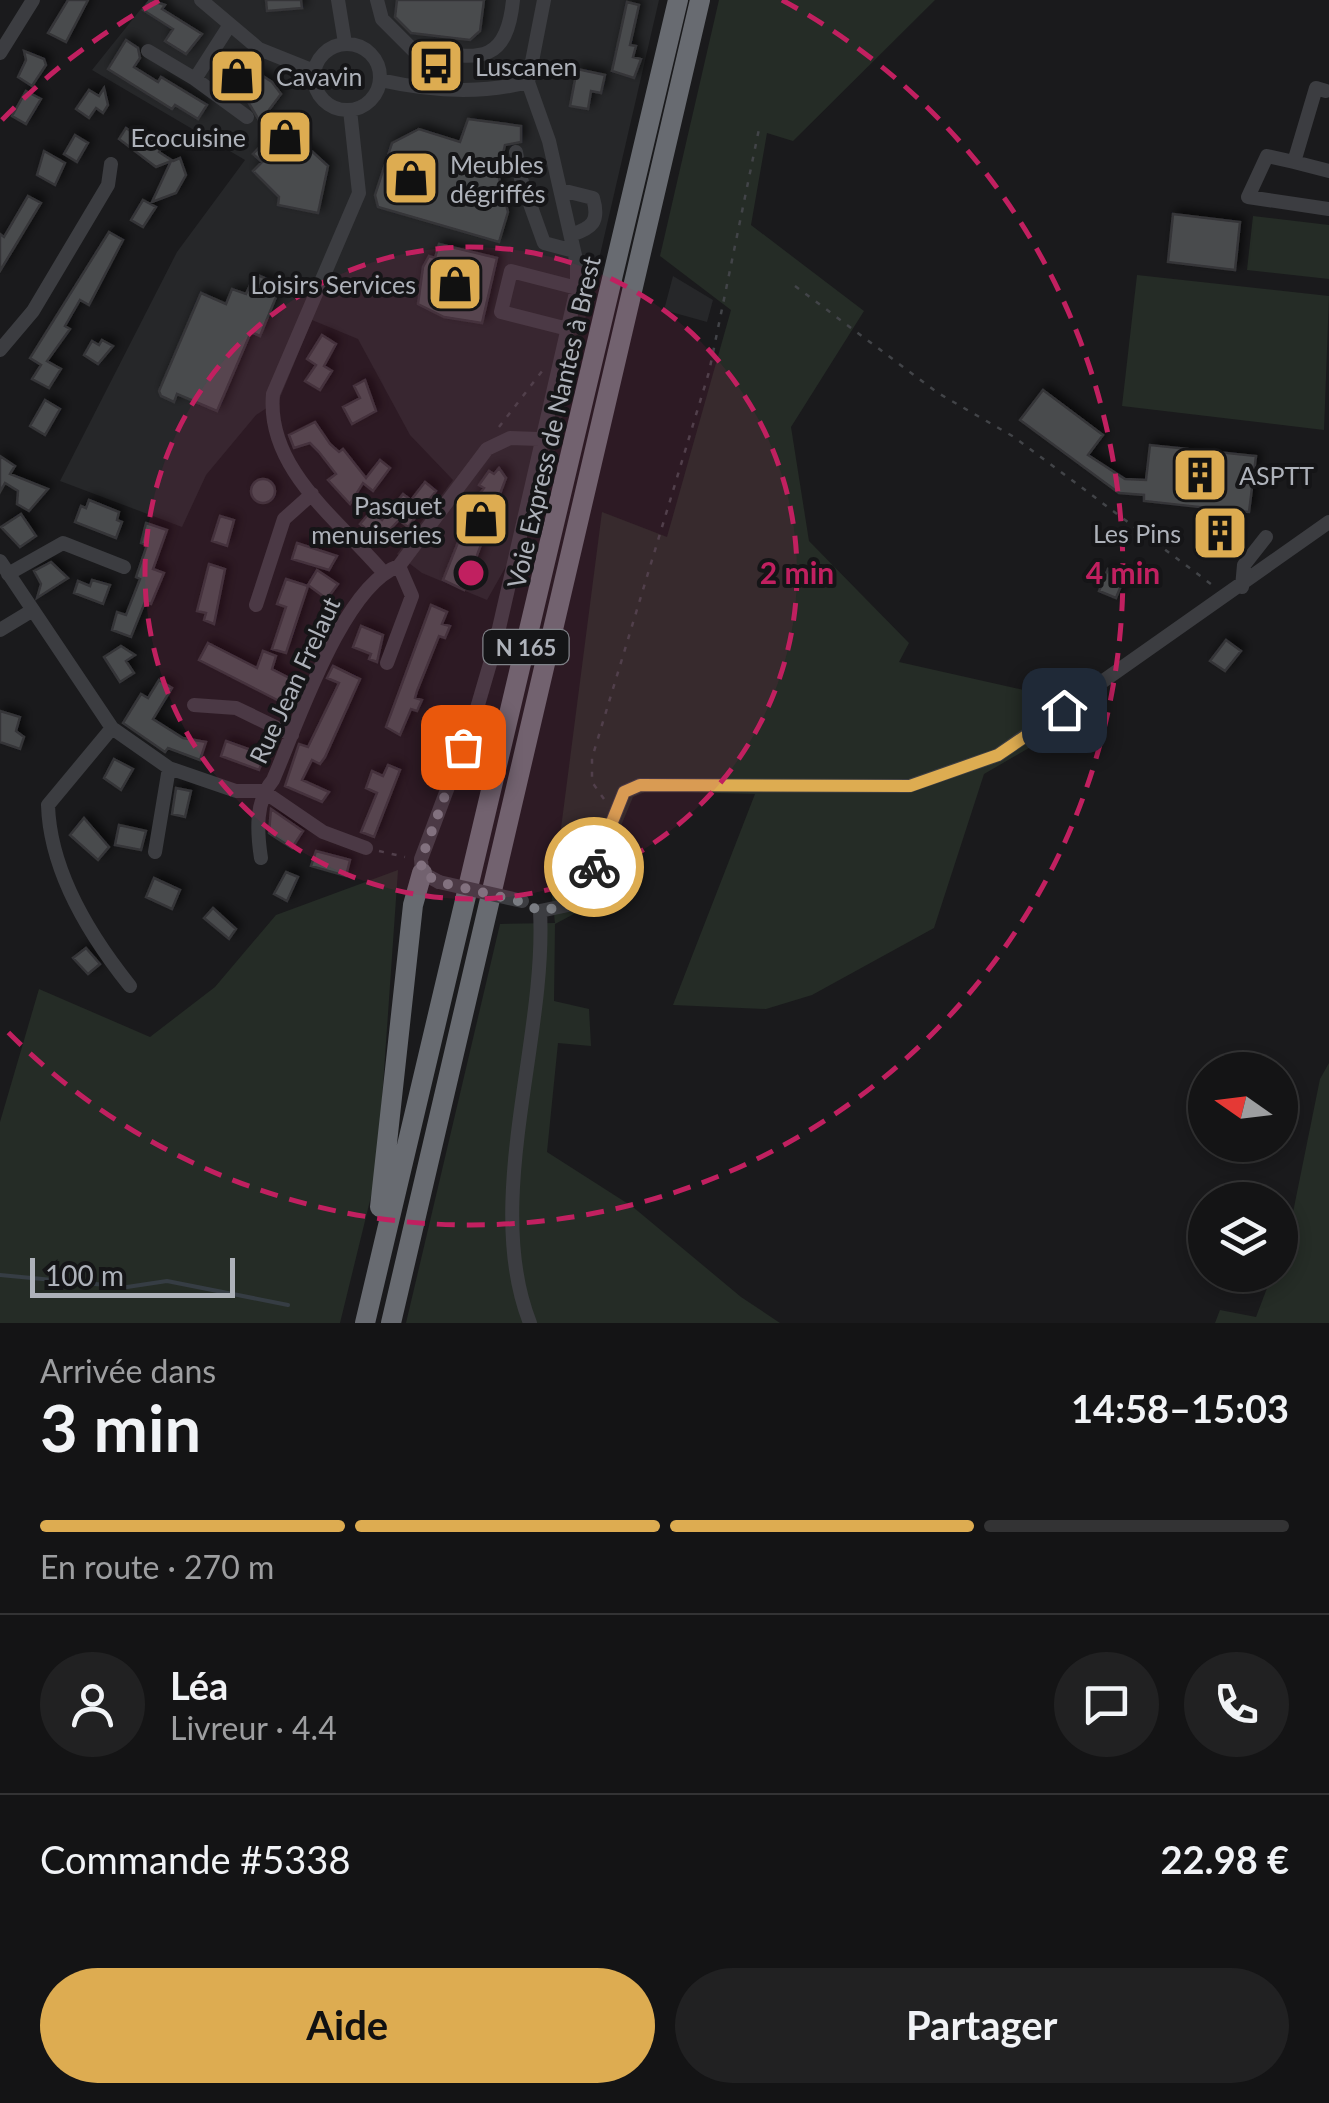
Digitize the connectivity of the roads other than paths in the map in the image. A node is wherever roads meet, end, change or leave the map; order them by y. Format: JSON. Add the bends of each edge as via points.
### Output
{"nodes":[{"id":1,"x":201,"y":0,"type":"edge"},
{"id":2,"x":338,"y":0,"type":"edge"},
{"id":3,"x":377,"y":0,"type":"edge"},
{"id":4,"x":513,"y":0,"type":"edge"},
{"id":5,"x":544,"y":0,"type":"edge"},
{"id":6,"x":678,"y":0,"type":"edge"},
{"id":7,"x":700,"y":0,"type":"edge"},
{"id":8,"x":29,"y":2,"type":"edge"},
{"id":9,"x":229,"y":26,"type":"junction"},
{"id":10,"x":345,"y":43,"type":"junction"},
{"id":11,"x":148,"y":51,"type":"dead end"},
{"id":12,"x":0,"y":53,"type":"edge"},
{"id":13,"x":314,"y":72,"type":"junction"},
{"id":14,"x":195,"y":79,"type":"junction"},
{"id":15,"x":380,"y":80,"type":"junction"},
{"id":16,"x":528,"y":82,"type":"junction"},
{"id":17,"x":1326,"y":91,"type":"dead end"},
{"id":18,"x":350,"y":110,"type":"junction"},
{"id":19,"x":246,"y":117,"type":"dead end"},
{"id":20,"x":516,"y":152,"type":"dead end"},
{"id":21,"x":1294,"y":162,"type":"junction"},
{"id":22,"x":111,"y":164,"type":"dead end"},
{"id":23,"x":1329,"y":170,"type":"edge"},
{"id":24,"x":561,"y":190,"type":"junction"},
{"id":25,"x":1329,"y":209,"type":"edge"},
{"id":26,"x":571,"y":235,"type":"junction"},
{"id":27,"x":574,"y":251,"type":"junction"},
{"id":28,"x":577,"y":288,"type":"junction"},
{"id":29,"x":568,"y":329,"type":"junction"},
{"id":30,"x":0,"y":350,"type":"edge"},
{"id":31,"x":539,"y":440,"type":"junction"},
{"id":32,"x":312,"y":494,"type":"junction"},
{"id":33,"x":1326,"y":520,"type":"edge"},
{"id":34,"x":1266,"y":537,"type":"dead end"},
{"id":35,"x":399,"y":566,"type":"junction"},
{"id":36,"x":4,"y":567,"type":"edge"},
{"id":37,"x":124,"y":567,"type":"dead end"},
{"id":38,"x":383,"y":572,"type":"junction"},
{"id":39,"x":1242,"y":587,"type":"junction"},
{"id":40,"x":256,"y":605,"type":"dead end"},
{"id":41,"x":33,"y":610,"type":"junction"},
{"id":42,"x":0,"y":630,"type":"edge"},
{"id":43,"x":388,"y":663,"type":"dead end"},
{"id":44,"x":194,"y":705,"type":"dead end"},
{"id":45,"x":112,"y":728,"type":"junction"},
{"id":46,"x":292,"y":736,"type":"junction"},
{"id":47,"x":169,"y":768,"type":"junction"},
{"id":48,"x":264,"y":791,"type":"junction"},
{"id":49,"x":366,"y":848,"type":"road end"},
{"id":50,"x":156,"y":852,"type":"dead end"},
{"id":51,"x":261,"y":858,"type":"dead end"},
{"id":52,"x":427,"y":872,"type":"junction"},
{"id":53,"x":540,"y":911,"type":"junction"},
{"id":54,"x":130,"y":986,"type":"dead end"},
{"id":55,"x":372,"y":1293,"type":"junction"},
{"id":56,"x":365,"y":1323,"type":"edge"},
{"id":57,"x":390,"y":1323,"type":"edge"},
{"id":58,"x":530,"y":1323,"type":"edge"}],
"edges":[{"from":1,"to":9,"type":"street"},
{"from":2,"to":10,"type":"street"},
{"from":3,"to":4,"type":"street","via":[[382,19],[413,50],[480,55],[494,52],[509,36]]},
{"from":5,"to":16,"type":"street"},
{"from":6,"to":55,"type":"highway","name":"Voie Express de Nantes à Brest","number":"N 165"},
{"from":7,"to":57,"type":"highway","name":"Voie Express de Nantes à Brest","number":"N 165"},
{"from":8,"to":12,"type":"street"},
{"from":9,"to":13,"type":"street","via":[[259,49]]},
{"from":9,"to":14,"type":"street"},
{"from":10,"to":13,"type":"street","via":[[324,52]]},
{"from":10,"to":15,"type":"street","via":[[366,50]]},
{"from":11,"to":14,"type":"street"},
{"from":13,"to":18,"type":"street","via":[[322,100]]},
{"from":14,"to":19,"type":"street"},
{"from":15,"to":16,"type":"street","via":[[491,92]]},
{"from":15,"to":18,"type":"street","via":[[370,100]]},
{"from":16,"to":24,"type":"street"},
{"from":17,"to":21,"type":"street","via":[[1316,88]]},
{"from":18,"to":32,"type":"street","via":[[358,193],[273,394],[271,420],[286,458]]},
{"from":20,"to":27,"type":"street","via":[[544,243]]},
{"from":21,"to":23,"type":"street"},
{"from":21,"to":25,"type":"street","via":[[1266,156],[1248,197]]},
{"from":22,"to":30,"type":"street","via":[[108,185],[33,311]]},
{"from":24,"to":26,"type":"street"},
{"from":24,"to":26,"type":"street","via":[[582,192],[596,206],[590,228]]},
{"from":26,"to":27,"type":"street"},
{"from":27,"to":28,"type":"street"},
{"from":28,"to":29,"type":"street"},
{"from":28,"to":29,"type":"street","via":[[511,270],[502,312]]},
{"from":29,"to":31,"type":"street"},
{"from":31,"to":35,"type":"street","via":[[510,438],[488,449]]},
{"from":31,"to":52,"type":"street","via":[[494,650]]},
{"from":32,"to":38,"type":"street"},
{"from":32,"to":40,"type":"street","via":[[284,519]]},
{"from":33,"to":39,"type":"street"},
{"from":34,"to":39,"type":"street","via":[[1244,565]]},
{"from":35,"to":38,"type":"street","name":"Rue Jean Frelaut"},
{"from":35,"to":43,"type":"street","via":[[412,596]]},
{"from":36,"to":37,"type":"street","via":[[63,543]]},
{"from":36,"to":41,"type":"street"},
{"from":38,"to":46,"type":"street","name":"Rue Jean Frelaut","via":[[352,604]]},
{"from":39,"to":53,"type":"street","via":[[998,755],[910,786],[640,785],[624,792],[582,897]]},
{"from":41,"to":42,"type":"street"},
{"from":41,"to":45,"type":"street"},
{"from":44,"to":46,"type":"street","via":[[236,708]]},
{"from":45,"to":47,"type":"street"},
{"from":45,"to":54,"type":"street","via":[[48,805],[49,828],[88,934]]},
{"from":46,"to":48,"type":"street","name":"Rue Jean Frelaut"},
{"from":47,"to":48,"type":"street","via":[[236,791]]},
{"from":47,"to":50,"type":"street"},
{"from":48,"to":49,"type":"street","via":[[323,832]]},
{"from":48,"to":51,"type":"street","name":"Rue Jean Frelaut","via":[[257,833]]},
{"from":52,"to":53,"type":"street","bridge":true},
{"from":52,"to":55,"type":"highway","via":[[413,905],[383,1194],[368,1264]]},
{"from":53,"to":58,"type":"street","via":[[514,1193],[516,1260]]},
{"from":55,"to":56,"type":"highway","name":"Voie Express de Nantes à Brest","number":"N 165"}]}
